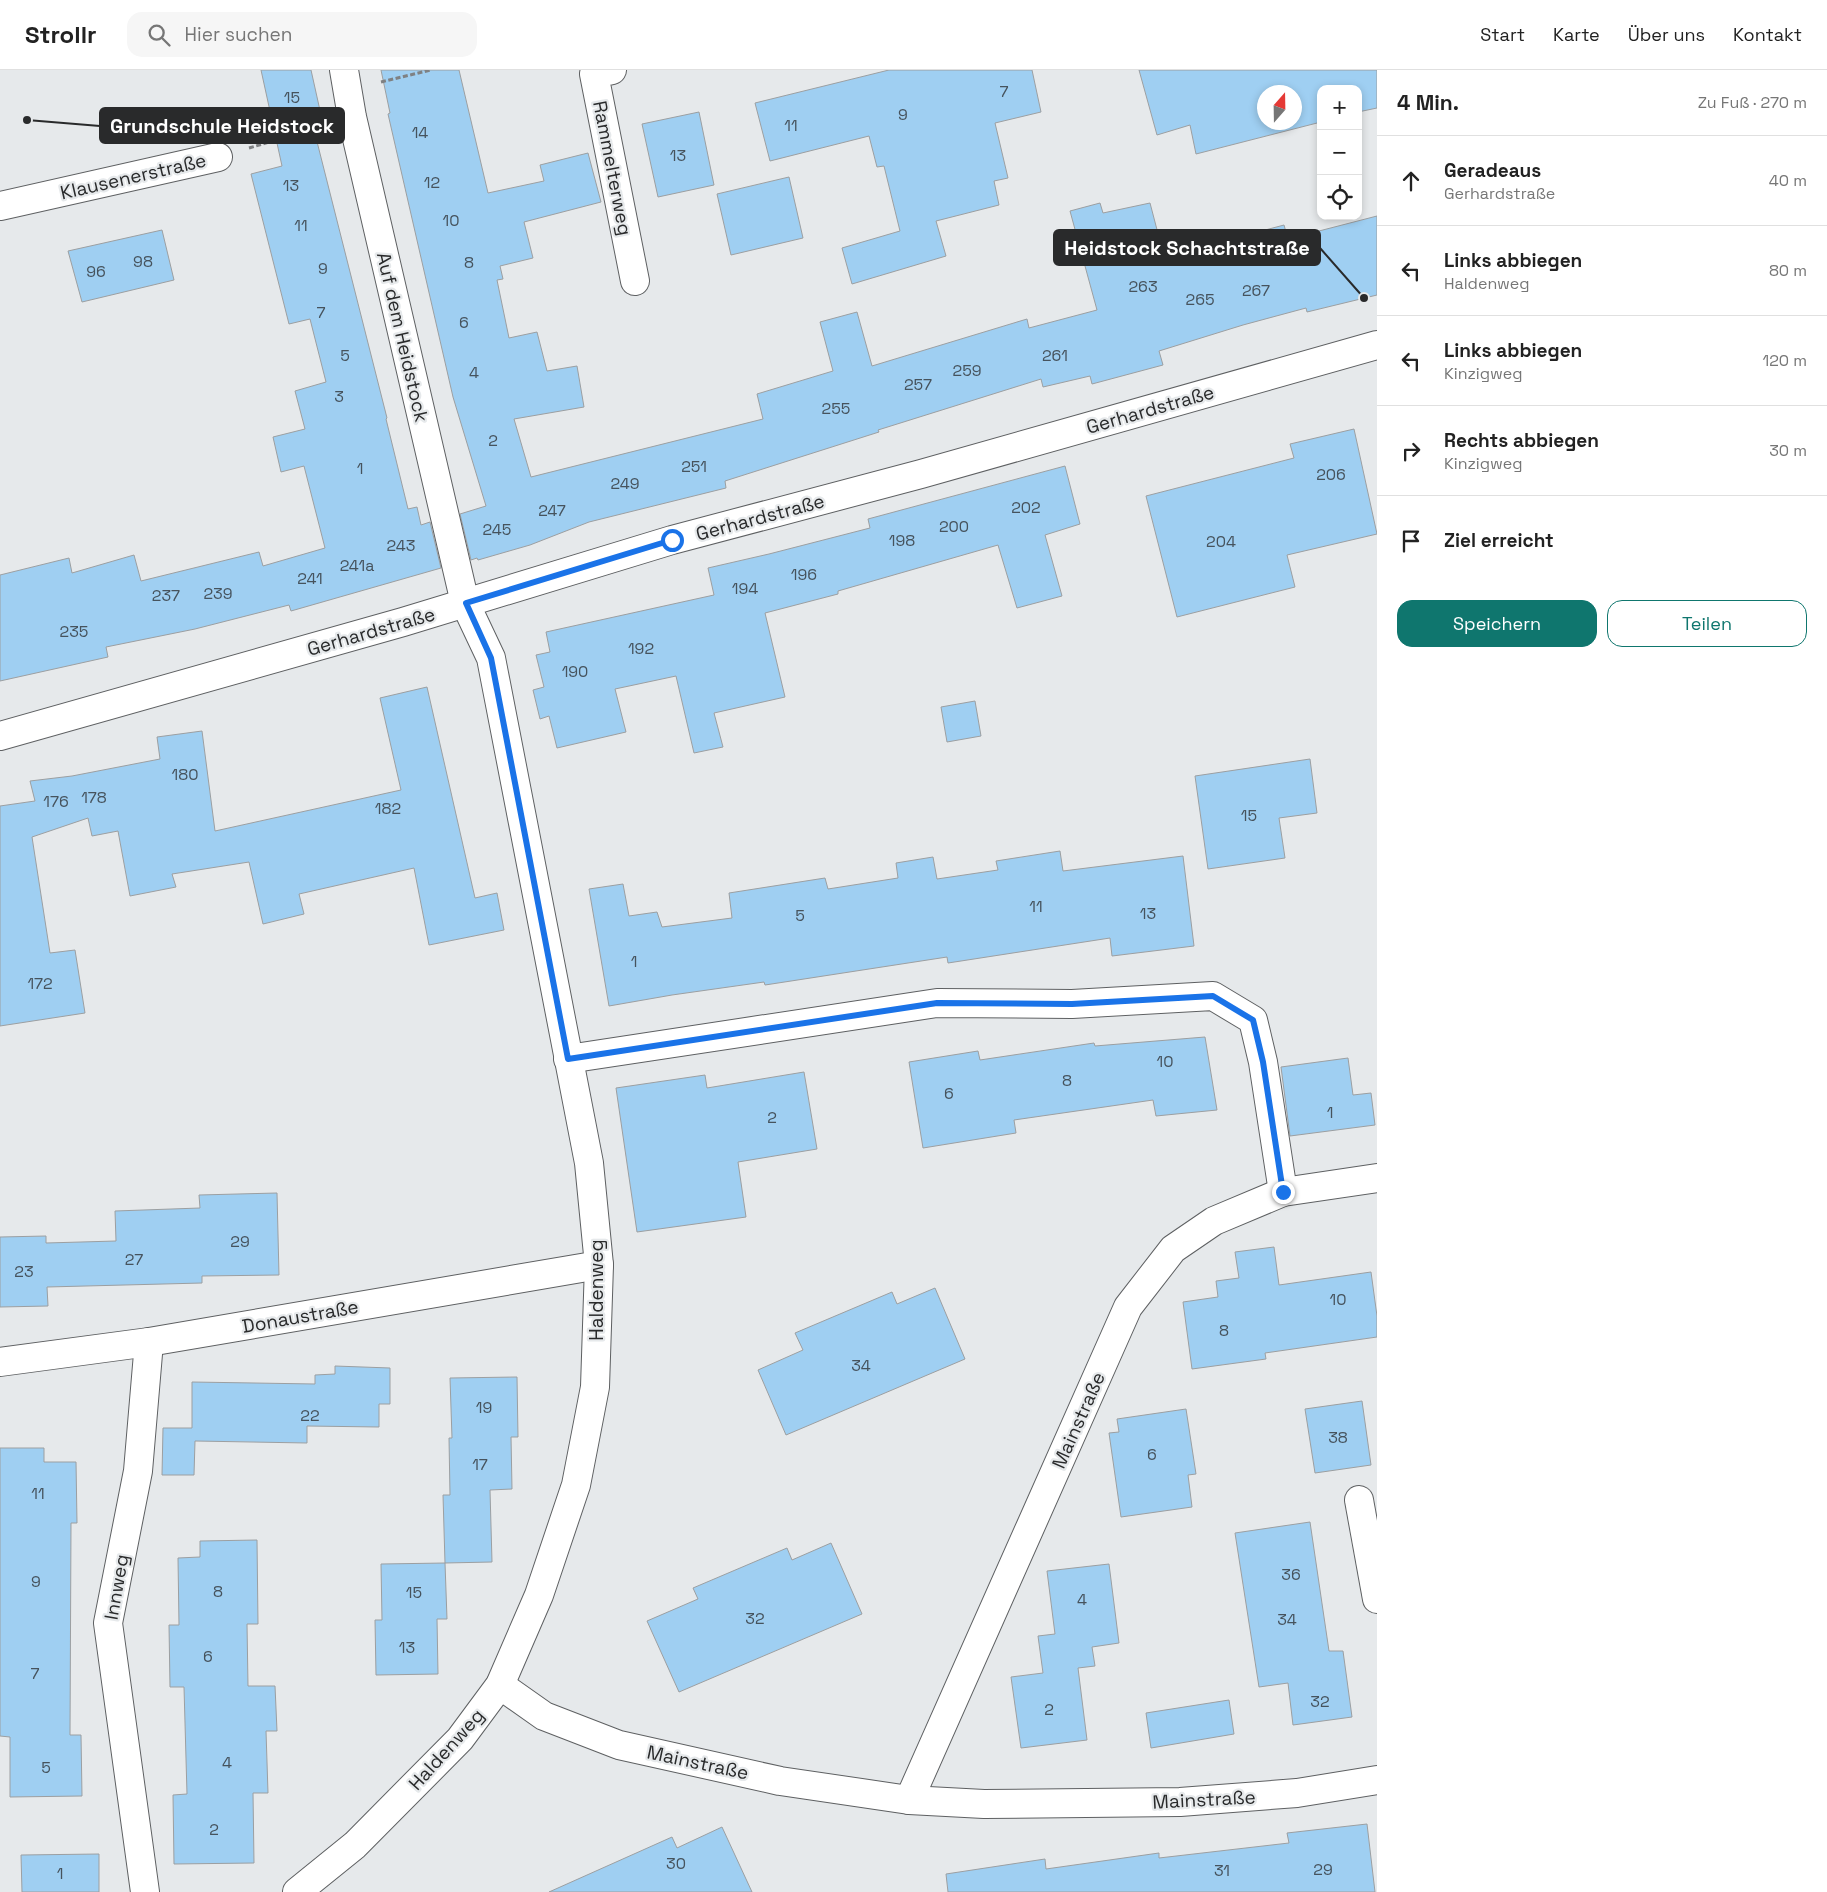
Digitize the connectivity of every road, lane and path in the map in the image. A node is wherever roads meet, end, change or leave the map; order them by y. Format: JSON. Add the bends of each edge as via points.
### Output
{"nodes":[{"id":1,"x":431,"y":70,"type":"edge"},
{"id":2,"x":612,"y":70,"type":"edge"},
{"id":3,"x":346,"y":80,"type":"edge"},
{"id":4,"x":352,"y":117,"type":"junction"},
{"id":5,"x":218,"y":157,"type":"joint"},
{"id":6,"x":0,"y":206,"type":"edge"},
{"id":7,"x":635,"y":281,"type":"dead end"},
{"id":8,"x":1377,"y":345,"type":"edge"},
{"id":9,"x":466,"y":603,"type":"junction"},
{"id":10,"x":0,"y":736,"type":"edge"},
{"id":11,"x":568,"y":1059,"type":"junction"},
{"id":12,"x":1377,"y":1178,"type":"edge"},
{"id":13,"x":1283,"y":1192,"type":"junction"},
{"id":14,"x":599,"y":1265,"type":"junction"},
{"id":15,"x":149,"y":1342,"type":"junction"},
{"id":16,"x":0,"y":1362,"type":"edge"},
{"id":17,"x":1359,"y":1500,"type":"dead end"},
{"id":18,"x":1377,"y":1599,"type":"edge"},
{"id":19,"x":500,"y":1685,"type":"junction"},
{"id":20,"x":1377,"y":1780,"type":"edge"},
{"id":21,"x":909,"y":1800,"type":"junction"},
{"id":22,"x":145,"y":1892,"type":"edge"},
{"id":23,"x":297,"y":1892,"type":"edge"}],
"edges":[{"from":1,"to":3,"type":"path"},
{"from":2,"to":7,"type":"street","name":"Rammelterweg","via":[[594,74]]},
{"from":3,"to":4,"type":"street","name":"Auf dem Heidstock"},
{"from":4,"to":5,"type":"path","name":"Klausenerstraße"},
{"from":4,"to":9,"type":"street","name":"Auf dem Heidstock"},
{"from":5,"to":6,"type":"street","name":"Klausenerstraße"},
{"from":8,"to":9,"type":"street","name":"Gerhardstraße","via":[[921,474],[672,540]]},
{"from":9,"to":10,"type":"street","name":"Gerhardstraße"},
{"from":9,"to":11,"type":"street","name":"Haldenweg","via":[[491,658]]},
{"from":11,"to":13,"type":"street","via":[[937,1003],[1072,1004],[1213,996],[1253,1020],[1263,1062]]},
{"from":11,"to":14,"type":"street","name":"Haldenweg","via":[[589,1163]]},
{"from":12,"to":13,"type":"street","name":"Mainstraße"},
{"from":13,"to":21,"type":"street","name":"Mainstraße","via":[[1214,1221],[1173,1249],[1128,1307]]},
{"from":14,"to":15,"type":"street","name":"Donaustraße"},
{"from":14,"to":19,"type":"street","name":"Haldenweg","via":[[594,1387],[576,1485],[539,1594]]},
{"from":15,"to":16,"type":"street","name":"Donaustraße"},
{"from":15,"to":22,"type":"street","name":"Innweg","via":[[138,1471],[108,1623]]},
{"from":17,"to":18,"type":"street"},
{"from":19,"to":21,"type":"street","name":"Mainstraße","via":[[544,1716],[619,1745],[780,1781]]},
{"from":19,"to":23,"type":"street","name":"Haldenweg","via":[[460,1739],[355,1845]]},
{"from":20,"to":21,"type":"street","name":"Mainstraße","via":[[1297,1793],[1180,1802],[984,1804]]}]}
